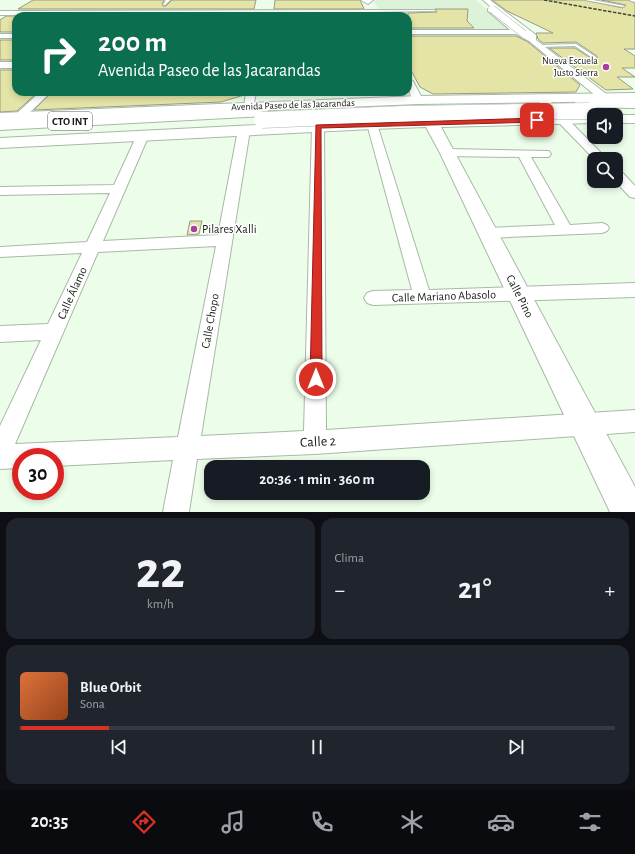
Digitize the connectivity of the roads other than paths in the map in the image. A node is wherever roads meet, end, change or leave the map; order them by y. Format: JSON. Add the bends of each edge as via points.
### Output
{"nodes":[{"id":1,"x":168,"y":0,"type":"edge"},
{"id":2,"x":367,"y":0,"type":"edge"},
{"id":3,"x":481,"y":0,"type":"edge"},
{"id":4,"x":486,"y":0,"type":"edge"},
{"id":5,"x":587,"y":0,"type":"edge"},
{"id":6,"x":142,"y":4,"type":"dead end"},
{"id":7,"x":164,"y":4,"type":"dead end"},
{"id":8,"x":623,"y":6,"type":"dead end"},
{"id":9,"x":497,"y":9,"type":"junction"},
{"id":10,"x":264,"y":11,"type":"edge"},
{"id":11,"x":434,"y":11,"type":"dead end"},
{"id":12,"x":133,"y":12,"type":"edge"},
{"id":13,"x":220,"y":12,"type":"edge"},
{"id":14,"x":301,"y":12,"type":"edge"},
{"id":15,"x":373,"y":12,"type":"edge"},
{"id":16,"x":412,"y":12,"type":"edge"},
{"id":17,"x":0,"y":14,"type":"edge"},
{"id":18,"x":12,"y":14,"type":"edge"},
{"id":19,"x":412,"y":32,"type":"edge"},
{"id":20,"x":521,"y":33,"type":"junction"},
{"id":21,"x":0,"y":36,"type":"edge"},
{"id":22,"x":12,"y":36,"type":"edge"},
{"id":23,"x":532,"y":40,"type":"junction"},
{"id":24,"x":539,"y":46,"type":"junction"},
{"id":25,"x":595,"y":58,"type":"dead end"},
{"id":26,"x":0,"y":65,"type":"edge"},
{"id":27,"x":12,"y":65,"type":"edge"},
{"id":28,"x":412,"y":89,"type":"edge"},
{"id":29,"x":42,"y":96,"type":"edge"},
{"id":30,"x":252,"y":96,"type":"edge"},
{"id":31,"x":635,"y":97,"type":"edge"},
{"id":32,"x":605,"y":98,"type":"junction"},
{"id":33,"x":542,"y":99,"type":"junction"},
{"id":34,"x":418,"y":100,"type":"junction"},
{"id":35,"x":481,"y":100,"type":"junction"},
{"id":36,"x":310,"y":104,"type":"junction"},
{"id":37,"x":635,"y":104,"type":"edge"},
{"id":38,"x":612,"y":108,"type":"edge"},
{"id":39,"x":587,"y":112,"type":"edge"},
{"id":40,"x":587,"y":112,"type":"edge"},
{"id":41,"x":258,"y":113,"type":"junction"},
{"id":42,"x":20,"y":116,"type":"junction"},
{"id":43,"x":0,"y":117,"type":"edge"},
{"id":44,"x":563,"y":120,"type":"junction"},
{"id":45,"x":498,"y":121,"type":"junction"},
{"id":46,"x":432,"y":122,"type":"junction"},
{"id":47,"x":372,"y":124,"type":"junction"},
{"id":48,"x":0,"y":125,"type":"edge"},
{"id":49,"x":318,"y":126,"type":"junction"},
{"id":50,"x":244,"y":130,"type":"junction"},
{"id":51,"x":143,"y":135,"type":"junction"},
{"id":52,"x":1,"y":141,"type":"edge"},
{"id":53,"x":594,"y":152,"type":"edge"},
{"id":54,"x":448,"y":153,"type":"junction"},
{"id":55,"x":523,"y":154,"type":"junction"},
{"id":56,"x":545,"y":154,"type":"dead end"},
{"id":57,"x":623,"y":181,"type":"edge"},
{"id":58,"x":119,"y":190,"type":"junction"},
{"id":59,"x":0,"y":191,"type":"edge"},
{"id":60,"x":635,"y":194,"type":"edge"},
{"id":61,"x":602,"y":228,"type":"dead end"},
{"id":62,"x":565,"y":229,"type":"junction"},
{"id":63,"x":488,"y":233,"type":"junction"},
{"id":64,"x":225,"y":240,"type":"junction"},
{"id":65,"x":93,"y":247,"type":"junction"},
{"id":66,"x":0,"y":252,"type":"edge"},
{"id":67,"x":635,"y":290,"type":"edge"},
{"id":68,"x":519,"y":294,"type":"junction"},
{"id":69,"x":422,"y":296,"type":"junction"},
{"id":70,"x":373,"y":298,"type":"dead end"},
{"id":71,"x":55,"y":331,"type":"junction"},
{"id":72,"x":0,"y":334,"type":"edge"},
{"id":73,"x":635,"y":421,"type":"edge"},
{"id":74,"x":585,"y":424,"type":"junction"},
{"id":75,"x":315,"y":442,"type":"junction"},
{"id":76,"x":187,"y":448,"type":"junction"},
{"id":77,"x":0,"y":452,"type":"edge"},
{"id":78,"x":0,"y":457,"type":"edge"},
{"id":79,"x":176,"y":512,"type":"edge"},
{"id":80,"x":629,"y":512,"type":"edge"}],
"edges":[{"from":1,"to":7,"type":"lane"},
{"from":2,"to":15,"type":"street"},
{"from":3,"to":20,"type":"street","bridge":true},
{"from":4,"to":9,"type":"street"},
{"from":5,"to":8,"type":"lane"},
{"from":6,"to":12,"type":"street"},
{"from":9,"to":20,"type":"street","via":[[490,10]]},
{"from":9,"to":23,"type":"street","via":[[533,37]]},
{"from":10,"to":13,"type":"street"},
{"from":10,"to":14,"type":"street"},
{"from":11,"to":16,"type":"lane"},
{"from":17,"to":18,"type":"street"},
{"from":19,"to":20,"type":"street"},
{"from":20,"to":23,"type":"street"},
{"from":21,"to":22,"type":"street"},
{"from":23,"to":24,"type":"street"},
{"from":24,"to":25,"type":"lane","via":[[576,45]]},
{"from":24,"to":32,"type":"street"},
{"from":26,"to":27,"type":"street"},
{"from":28,"to":34,"type":"street","name":"Calle Pino"},
{"from":29,"to":42,"type":"street"},
{"from":30,"to":41,"type":"street"},
{"from":31,"to":32,"type":"main road","name":"Avenida Paseo de las Jacarandas","number":"CTO INT"},
{"from":32,"to":33,"type":"main road","name":"Avenida Paseo de las Jacarandas","number":"CTO INT"},
{"from":33,"to":35,"type":"main road","name":"Avenida Paseo de las Jacarandas","number":"CTO INT"},
{"from":33,"to":44,"type":"street"},
{"from":34,"to":35,"type":"main road","name":"Avenida Paseo de las Jacarandas","number":"CTO INT"},
{"from":34,"to":36,"type":"main road","name":"Avenida Paseo de las Jacarandas","number":"CTO INT"},
{"from":34,"to":46,"type":"main road","name":"Calle Pino"},
{"from":35,"to":45,"type":"main road","via":[[476,104],[477,110]]},
{"from":36,"to":41,"type":"main road","name":"Avenida Paseo de las Jacarandas","number":"CTO INT"},
{"from":36,"to":49,"type":"main road","via":[[316,107],[321,115]]},
{"from":37,"to":38,"type":"main road","number":"CTO INT"},
{"from":39,"to":41,"type":"main road","number":"CTO INT","bridge":true},
{"from":40,"to":44,"type":"main road","name":"Avenida Paseo de las Jacarandas","number":"CTO INT"},
{"from":41,"to":42,"type":"main road","name":"Avenida Paseo de las Jacarandas","number":"CTO INT"},
{"from":41,"to":48,"type":"main road","number":"CTO INT"},
{"from":41,"to":52,"type":"main road","number":"CTO INT"},
{"from":42,"to":43,"type":"main road","name":"Avenida Paseo de las Jacarandas","number":"CTO INT"},
{"from":44,"to":45,"type":"main road","name":"Avenida Paseo de las Jacarandas","number":"CTO INT"},
{"from":44,"to":53,"type":"street"},
{"from":45,"to":46,"type":"main road","name":"Avenida Paseo de las Jacarandas","number":"CTO INT"},
{"from":46,"to":47,"type":"main road","name":"Avenida Paseo de las Jacarandas","number":"CTO INT"},
{"from":46,"to":54,"type":"main road","name":"Calle Pino"},
{"from":47,"to":49,"type":"main road","name":"Avenida Paseo de las Jacarandas","number":"CTO INT"},
{"from":47,"to":69,"type":"street"},
{"from":49,"to":50,"type":"main road","name":"Avenida Paseo de las Jacarandas","number":"CTO INT"},
{"from":49,"to":75,"type":"street"},
{"from":50,"to":51,"type":"main road","name":"Avenida Paseo de las Jacarandas","number":"CTO INT"},
{"from":50,"to":64,"type":"street","name":"Calle Chopo"},
{"from":51,"to":52,"type":"main road","name":"Avenida Paseo de las Jacarandas","number":"CTO INT"},
{"from":51,"to":58,"type":"street","name":"Calle Álamo"},
{"from":54,"to":55,"type":"street"},
{"from":54,"to":63,"type":"main road","name":"Calle Pino"},
{"from":55,"to":56,"type":"street"},
{"from":55,"to":62,"type":"street"},
{"from":57,"to":60,"type":"street"},
{"from":58,"to":59,"type":"street"},
{"from":58,"to":65,"type":"street","name":"Calle Álamo"},
{"from":61,"to":62,"type":"street"},
{"from":62,"to":63,"type":"street"},
{"from":63,"to":68,"type":"main road","name":"Calle Pino"},
{"from":64,"to":65,"type":"street"},
{"from":64,"to":76,"type":"street","name":"Calle Chopo"},
{"from":65,"to":66,"type":"street"},
{"from":65,"to":71,"type":"street","name":"Calle Álamo"},
{"from":67,"to":68,"type":"street","name":"Calle Mariano Abasolo"},
{"from":68,"to":69,"type":"street","name":"Calle Mariano Abasolo"},
{"from":68,"to":74,"type":"main road","name":"Calle Pino"},
{"from":69,"to":70,"type":"street","name":"Calle Mariano Abasolo"},
{"from":71,"to":72,"type":"street"},
{"from":71,"to":77,"type":"street","name":"Calle Álamo"},
{"from":73,"to":74,"type":"street","name":"Calle 2"},
{"from":74,"to":75,"type":"street","name":"Calle 2"},
{"from":74,"to":80,"type":"main road","name":"Calle Pino"},
{"from":75,"to":76,"type":"street","name":"Calle 2"},
{"from":76,"to":78,"type":"street","name":"Calle 2"},
{"from":76,"to":79,"type":"street","name":"Calle Chopo"}]}
